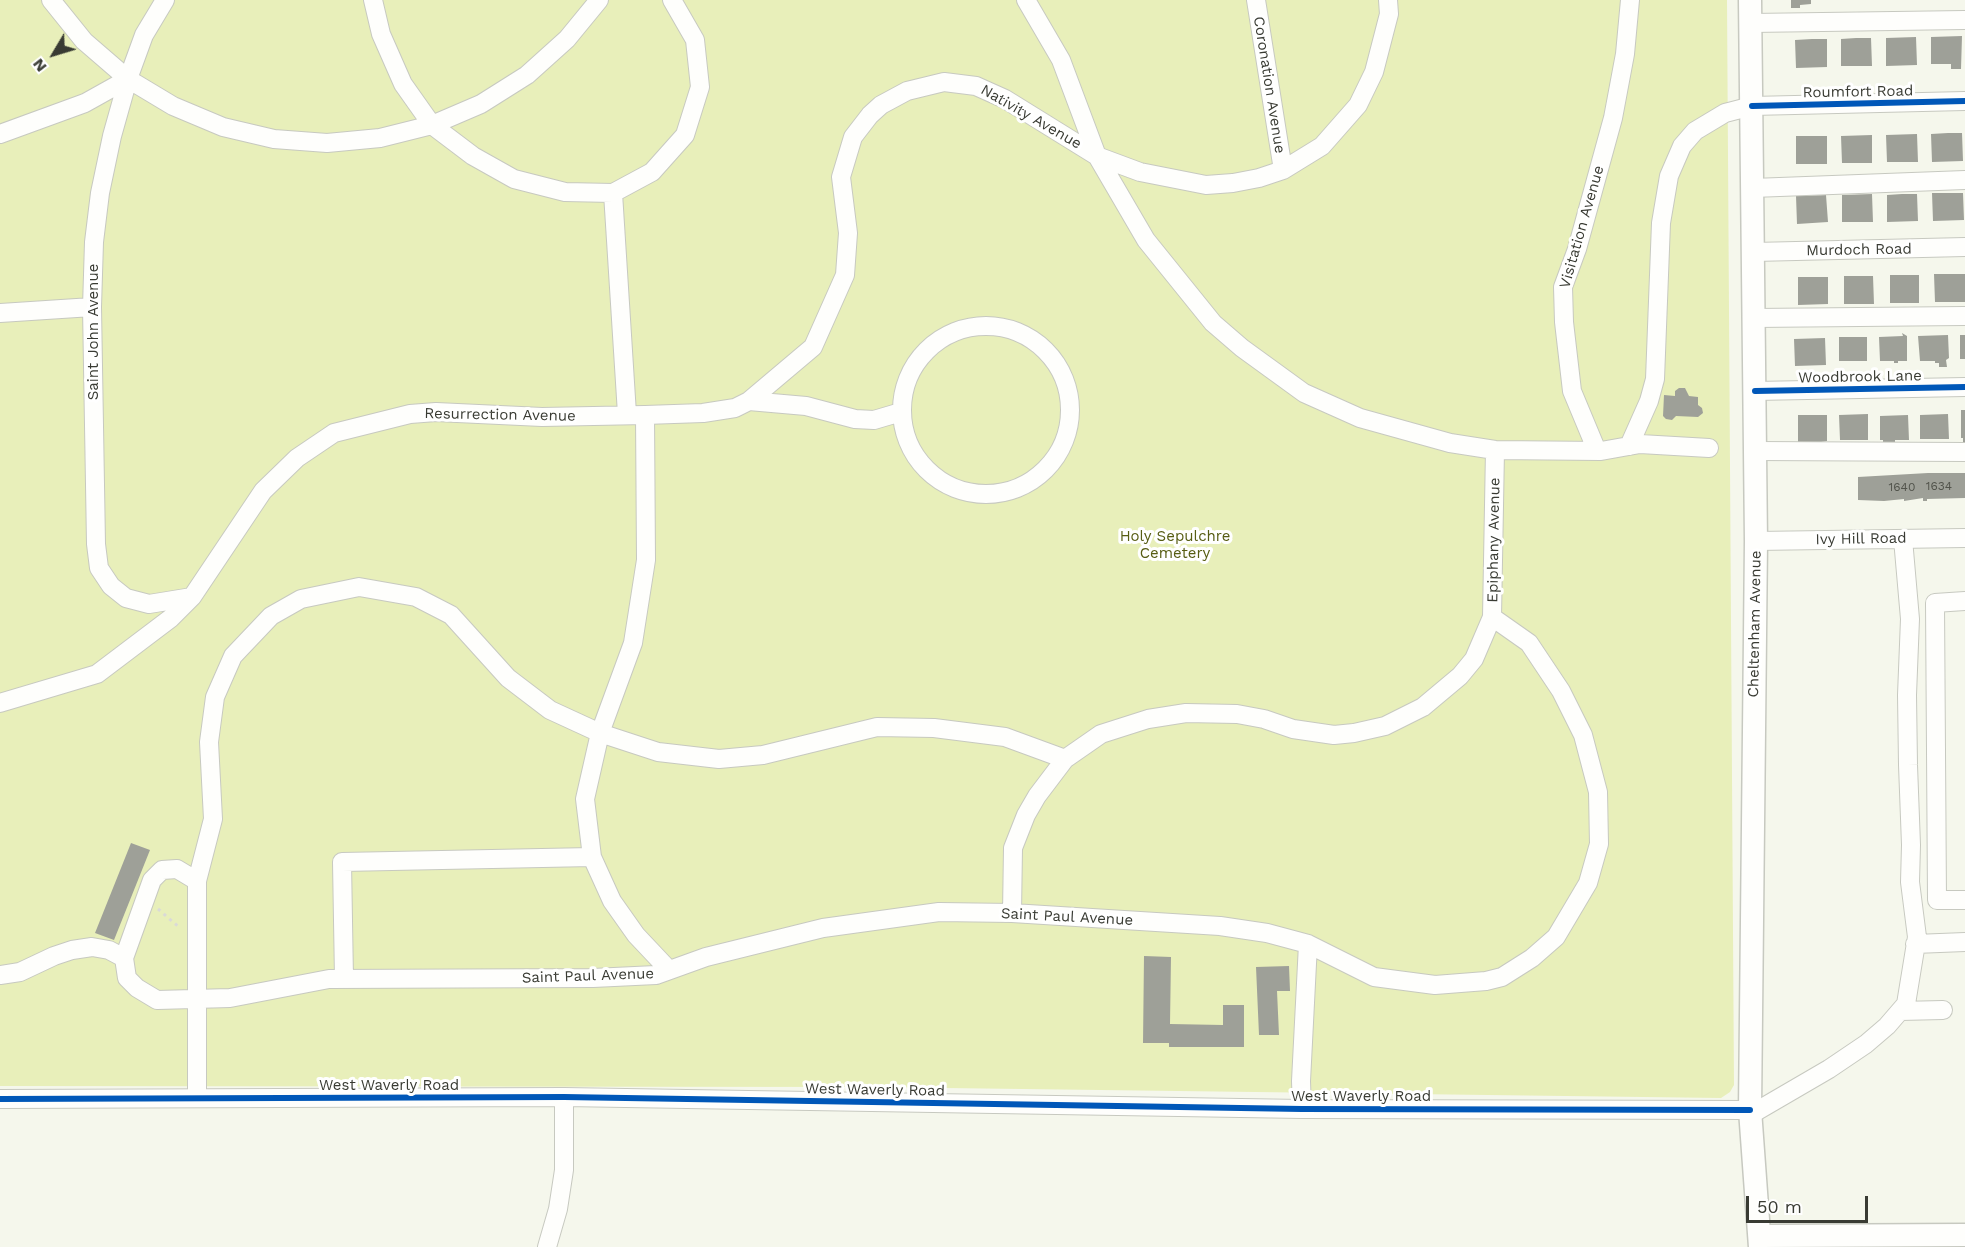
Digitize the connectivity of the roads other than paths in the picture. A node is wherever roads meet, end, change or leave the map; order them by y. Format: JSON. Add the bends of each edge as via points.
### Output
{"nodes":[{"id":1,"x":51,"y":0,"type":"edge"},
{"id":2,"x":165,"y":0,"type":"edge"},
{"id":3,"x":374,"y":0,"type":"edge"},
{"id":4,"x":599,"y":0,"type":"edge"},
{"id":5,"x":672,"y":0,"type":"edge"},
{"id":6,"x":1026,"y":0,"type":"edge"},
{"id":7,"x":1256,"y":0,"type":"edge"},
{"id":8,"x":1388,"y":0,"type":"edge"},
{"id":9,"x":1630,"y":0,"type":"edge"},
{"id":10,"x":1750,"y":0,"type":"edge"},
{"id":11,"x":1965,"y":21,"type":"edge"},
{"id":12,"x":1750,"y":23,"type":"junction"},
{"id":13,"x":128,"y":79,"type":"junction"},
{"id":14,"x":1965,"y":101,"type":"edge"},
{"id":15,"x":1752,"y":106,"type":"junction"},
{"id":16,"x":432,"y":125,"type":"junction"},
{"id":17,"x":0,"y":134,"type":"edge"},
{"id":18,"x":1097,"y":156,"type":"junction"},
{"id":19,"x":1283,"y":170,"type":"junction"},
{"id":20,"x":1965,"y":180,"type":"edge"},
{"id":21,"x":1753,"y":188,"type":"junction"},
{"id":22,"x":613,"y":193,"type":"junction"},
{"id":23,"x":1965,"y":247,"type":"edge"},
{"id":24,"x":1754,"y":252,"type":"junction"},
{"id":25,"x":92,"y":307,"type":"junction"},
{"id":26,"x":0,"y":313,"type":"edge"},
{"id":27,"x":1965,"y":316,"type":"edge"},
{"id":28,"x":1754,"y":318,"type":"junction"},
{"id":29,"x":1965,"y":387,"type":"edge"},
{"id":30,"x":1755,"y":391,"type":"junction"},
{"id":31,"x":749,"y":401,"type":"junction"},
{"id":32,"x":901,"y":412,"type":"junction"},
{"id":33,"x":636,"y":415,"type":"junction"},
{"id":34,"x":1629,"y":446,"type":"junction"},
{"id":35,"x":1709,"y":448,"type":"dead end"},
{"id":36,"x":1495,"y":450,"type":"junction"},
{"id":37,"x":1597,"y":451,"type":"junction"},
{"id":38,"x":1755,"y":451,"type":"junction"},
{"id":39,"x":1965,"y":452,"type":"edge"},
{"id":40,"x":1965,"y":538,"type":"edge"},
{"id":41,"x":1903,"y":539,"type":"junction"},
{"id":42,"x":1756,"y":541,"type":"junction"},
{"id":43,"x":192,"y":597,"type":"junction"},
{"id":44,"x":1965,"y":602,"type":"edge"},
{"id":45,"x":1492,"y":617,"type":"junction"},
{"id":46,"x":0,"y":703,"type":"edge"},
{"id":47,"x":600,"y":733,"type":"junction"},
{"id":48,"x":1065,"y":759,"type":"junction"},
{"id":49,"x":592,"y":857,"type":"junction"},
{"id":50,"x":197,"y":881,"type":"junction"},
{"id":51,"x":1965,"y":900,"type":"edge"},
{"id":52,"x":1012,"y":913,"type":"junction"},
{"id":53,"x":1965,"y":942,"type":"edge"},
{"id":54,"x":1308,"y":944,"type":"junction"},
{"id":55,"x":1915,"y":944,"type":"junction"},
{"id":56,"x":124,"y":958,"type":"junction"},
{"id":57,"x":669,"y":970,"type":"junction"},
{"id":58,"x":0,"y":975,"type":"edge"},
{"id":59,"x":344,"y":979,"type":"junction"},
{"id":60,"x":196,"y":999,"type":"junction"},
{"id":61,"x":1942,"y":1010,"type":"dead end"},
{"id":62,"x":1900,"y":1011,"type":"junction"},
{"id":63,"x":197,"y":1098,"type":"junction"},
{"id":64,"x":564,"y":1098,"type":"junction"},
{"id":65,"x":0,"y":1099,"type":"edge"},
{"id":66,"x":1302,"y":1109,"type":"junction"},
{"id":67,"x":1750,"y":1113,"type":"junction"},
{"id":68,"x":1965,"y":1235,"type":"edge"},
{"id":69,"x":1760,"y":1241,"type":"edge"},
{"id":70,"x":547,"y":1247,"type":"edge"}],
"edges":[{"from":1,"to":13,"type":"street","via":[[84,41]]},
{"from":2,"to":13,"type":"street","name":"Saint John Avenue","via":[[144,35]]},
{"from":3,"to":16,"type":"street","via":[[381,34],[403,84]]},
{"from":4,"to":16,"type":"street","via":[[567,39],[527,75],[482,104]]},
{"from":5,"to":22,"type":"street","via":[[695,40],[700,87],[697,97],[685,135],[652,172]]},
{"from":6,"to":18,"type":"street","via":[[1061,60]]},
{"from":7,"to":19,"type":"street","name":"Coronation Avenue"},
{"from":8,"to":19,"type":"street","via":[[1389,14],[1374,72],[1358,105],[1322,146]]},
{"from":9,"to":37,"type":"street","name":"Visitation Avenue","via":[[1613,118],[1563,287],[1572,391]]},
{"from":10,"to":12,"type":"main road","name":"Cheltenham Avenue"},
{"from":11,"to":12,"type":"street"},
{"from":12,"to":15,"type":"main road","name":"Cheltenham Avenue"},
{"from":13,"to":16,"type":"street","via":[[173,106],[223,127],[274,139],[327,143],[380,138]]},
{"from":13,"to":17,"type":"street","via":[[85,103]]},
{"from":13,"to":25,"type":"street","name":"Saint John Avenue","via":[[100,193]]},
{"from":14,"to":15,"type":"street","name":"Roumfort Road"},
{"from":15,"to":21,"type":"main road","name":"Cheltenham Avenue"},
{"from":15,"to":34,"type":"street","name":"Roumfort Road","via":[[1725,113],[1702,125],[1682,146],[1668,176],[1655,380]]},
{"from":16,"to":22,"type":"street","via":[[473,156],[514,179],[565,192]]},
{"from":18,"to":19,"type":"street","via":[[1140,172],[1206,184],[1251,180]]},
{"from":18,"to":31,"type":"street","name":"Nativity Avenue","via":[[1005,99],[976,86],[944,82],[907,91],[881,105],[853,137],[841,177],[848,233],[845,275],[830,309],[813,347]]},
{"from":18,"to":36,"type":"street","via":[[1158,256],[1213,323],[1242,348],[1304,393],[1359,418]]},
{"from":20,"to":21,"type":"street"},
{"from":21,"to":24,"type":"main road","name":"Cheltenham Avenue"},
{"from":22,"to":33,"type":"street"},
{"from":23,"to":24,"type":"street","name":"Murdoch Road"},
{"from":24,"to":28,"type":"main road","name":"Cheltenham Avenue"},
{"from":25,"to":26,"type":"street"},
{"from":25,"to":43,"type":"street","name":"Saint John Avenue","via":[[99,568],[111,586],[126,598],[149,604]]},
{"from":27,"to":28,"type":"street"},
{"from":28,"to":30,"type":"main road","name":"Cheltenham Avenue"},
{"from":29,"to":30,"type":"street","name":"Woodbrook Lane"},
{"from":30,"to":38,"type":"main road","name":"Cheltenham Avenue"},
{"from":31,"to":32,"type":"street","via":[[806,406],[855,419],[874,420]]},
{"from":31,"to":33,"type":"street","name":"Resurrection Avenue","via":[[735,408],[703,413]]},
{"from":32,"to":32,"type":"street","via":[[906,438],[925,468],[938,480],[962,491],[988,495],[1014,490],[1049,465],[1067,434],[1070,408],[1064,379],[1049,354],[1026,336],[998,326],[969,327],[941,338],[919,357],[905,383]]},
{"from":33,"to":43,"type":"street","name":"Resurrection Avenue","via":[[542,417],[436,412],[410,414],[334,433],[297,458],[263,491]]},
{"from":33,"to":47,"type":"street","via":[[646,560],[633,643]]},
{"from":34,"to":35,"type":"street"},
{"from":34,"to":37,"type":"street"},
{"from":36,"to":37,"type":"street"},
{"from":36,"to":45,"type":"street","name":"Epiphany Avenue"},
{"from":38,"to":39,"type":"street"},
{"from":38,"to":42,"type":"main road","name":"Cheltenham Avenue"},
{"from":40,"to":41,"type":"street","name":"Ivy Hill Road"},
{"from":41,"to":42,"type":"street","name":"Ivy Hill Road"},
{"from":41,"to":55,"type":"street","via":[[1910,619],[1908,765]]},
{"from":42,"to":67,"type":"main road","name":"Cheltenham Avenue"},
{"from":43,"to":46,"type":"street","name":"Resurrection Avenue","via":[[171,618],[97,674]]},
{"from":44,"to":51,"type":"street","via":[[1935,603],[1936,900]]},
{"from":45,"to":48,"type":"street","name":"Epiphany Avenue","via":[[1474,659],[1460,676],[1423,707],[1385,726],[1334,735],[1237,714],[1186,713],[1148,719],[1101,734]]},
{"from":45,"to":54,"type":"street","name":"Saint Paul Avenue","via":[[1529,643],[1561,691],[1583,735],[1598,792],[1599,820],[1599,844],[1588,883],[1556,937],[1502,977],[1486,981],[1435,985],[1374,976]]},
{"from":47,"to":48,"type":"street","via":[[658,752],[719,759],[763,755],[877,727],[934,728],[1005,737]]},
{"from":47,"to":49,"type":"street","via":[[585,799]]},
{"from":47,"to":50,"type":"street","via":[[550,710],[508,678],[451,615],[416,597],[358,587],[301,599],[271,616],[233,656],[215,697],[209,742],[213,819]]},
{"from":48,"to":52,"type":"street","name":"Epiphany Avenue","via":[[1037,796],[1013,848]]},
{"from":49,"to":57,"type":"street","via":[[612,901],[636,935]]},
{"from":49,"to":59,"type":"street","via":[[342,862]]},
{"from":50,"to":56,"type":"street","via":[[177,869],[162,870],[152,880]]},
{"from":50,"to":60,"type":"street"},
{"from":52,"to":54,"type":"street","name":"Saint Paul Avenue","via":[[1220,926]]},
{"from":52,"to":57,"type":"street","name":"Saint Paul Avenue","via":[[939,912],[823,928]]},
{"from":53,"to":55,"type":"street"},
{"from":54,"to":66,"type":"street"},
{"from":55,"to":62,"type":"street","via":[[1906,1004]]},
{"from":56,"to":58,"type":"street","via":[[110,950],[92,947]]},
{"from":56,"to":60,"type":"street","via":[[127,978],[157,1000]]},
{"from":57,"to":59,"type":"street","name":"Saint Paul Avenue","via":[[656,975],[593,978]]},
{"from":59,"to":60,"type":"street","name":"Saint Paul Avenue","via":[[230,998]]},
{"from":60,"to":63,"type":"street"},
{"from":61,"to":62,"type":"street"},
{"from":62,"to":67,"type":"street","via":[[1839,1063]]},
{"from":63,"to":64,"type":"street","name":"West Waverly Road"},
{"from":63,"to":65,"type":"street","name":"West Waverly Road"},
{"from":64,"to":66,"type":"street","name":"West Waverly Road"},
{"from":64,"to":70,"type":"street","via":[[564,1170]]},
{"from":66,"to":67,"type":"street","name":"West Waverly Road"},
{"from":67,"to":69,"type":"main road","name":"Cheltenham Avenue"},
{"from":68,"to":69,"type":"main road"}]}
